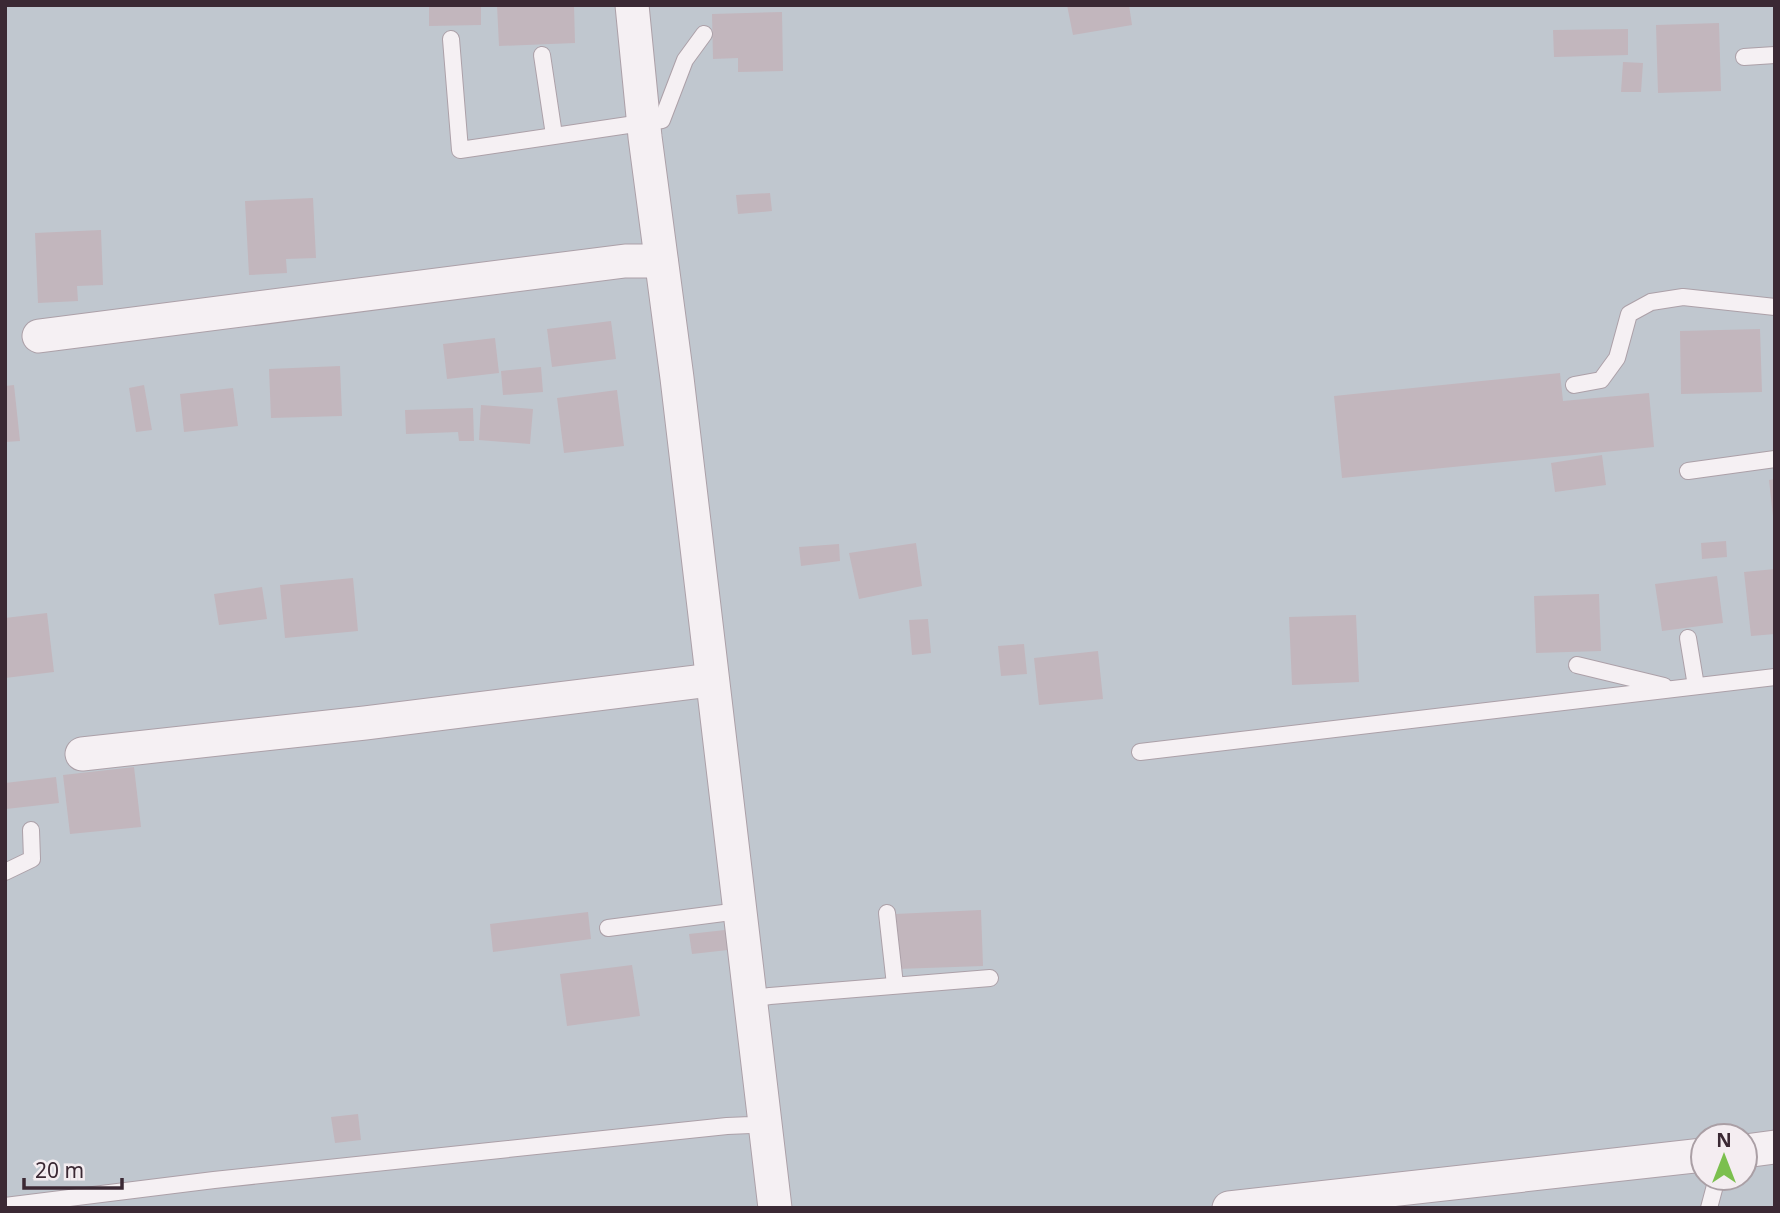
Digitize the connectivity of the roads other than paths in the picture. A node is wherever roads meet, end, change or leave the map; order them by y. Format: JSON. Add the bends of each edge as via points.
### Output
{"nodes":[{"id":1,"x":632,"y":5,"type":"edge"},
{"id":2,"x":704,"y":34,"type":"dead end"},
{"id":3,"x":452,"y":39,"type":"dead end"},
{"id":4,"x":542,"y":55,"type":"dead end"},
{"id":5,"x":1775,"y":55,"type":"edge"},
{"id":6,"x":1744,"y":57,"type":"dead end"},
{"id":7,"x":643,"y":123,"type":"junction"},
{"id":8,"x":554,"y":135,"type":"junction"},
{"id":9,"x":661,"y":261,"type":"junction"},
{"id":10,"x":1775,"y":307,"type":"edge"},
{"id":11,"x":39,"y":337,"type":"dead end"},
{"id":12,"x":1574,"y":385,"type":"dead end"},
{"id":13,"x":1775,"y":458,"type":"edge"},
{"id":14,"x":1688,"y":471,"type":"dead end"},
{"id":15,"x":1688,"y":638,"type":"dead end"},
{"id":16,"x":1577,"y":665,"type":"dead end"},
{"id":17,"x":1775,"y":677,"type":"edge"},
{"id":18,"x":711,"y":680,"type":"junction"},
{"id":19,"x":1696,"y":686,"type":"junction"},
{"id":20,"x":1673,"y":689,"type":"junction"},
{"id":21,"x":1140,"y":752,"type":"dead end"},
{"id":22,"x":82,"y":754,"type":"dead end"},
{"id":23,"x":31,"y":831,"type":"dead end"},
{"id":24,"x":5,"y":872,"type":"edge"},
{"id":25,"x":739,"y":911,"type":"junction"},
{"id":26,"x":887,"y":912,"type":"dead end"},
{"id":27,"x":608,"y":928,"type":"dead end"},
{"id":28,"x":990,"y":978,"type":"dead end"},
{"id":29,"x":895,"y":985,"type":"junction"},
{"id":30,"x":750,"y":999,"type":"junction"},
{"id":31,"x":764,"y":1121,"type":"junction"},
{"id":32,"x":1689,"y":1158,"type":"edge"},
{"id":33,"x":5,"y":1206,"type":"edge"},
{"id":34,"x":775,"y":1208,"type":"edge"},
{"id":35,"x":1229,"y":1208,"type":"edge"}],
"edges":[{"from":1,"to":7,"type":"street"},
{"from":2,"to":7,"type":"lane","via":[[685,60],[662,120]]},
{"from":3,"to":8,"type":"lane","via":[[460,149]]},
{"from":4,"to":8,"type":"lane"},
{"from":5,"to":6,"type":"lane"},
{"from":7,"to":8,"type":"lane"},
{"from":7,"to":9,"type":"street"},
{"from":9,"to":11,"type":"street","via":[[625,261]]},
{"from":9,"to":18,"type":"street"},
{"from":10,"to":12,"type":"lane","via":[[1683,297],[1651,302],[1629,314],[1617,358],[1601,380]]},
{"from":13,"to":14,"type":"lane"},
{"from":15,"to":19,"type":"lane"},
{"from":16,"to":20,"type":"lane"},
{"from":17,"to":19,"type":"lane"},
{"from":18,"to":22,"type":"street"},
{"from":18,"to":25,"type":"street"},
{"from":19,"to":20,"type":"lane"},
{"from":20,"to":21,"type":"lane"},
{"from":23,"to":24,"type":"lane","via":[[32,859]]},
{"from":25,"to":27,"type":"lane"},
{"from":25,"to":30,"type":"street"},
{"from":26,"to":29,"type":"lane"},
{"from":28,"to":29,"type":"lane"},
{"from":29,"to":30,"type":"lane"},
{"from":30,"to":31,"type":"street"},
{"from":31,"to":33,"type":"lane"},
{"from":31,"to":34,"type":"street"},
{"from":32,"to":35,"type":"street","via":[[1421,1193]]}]}
